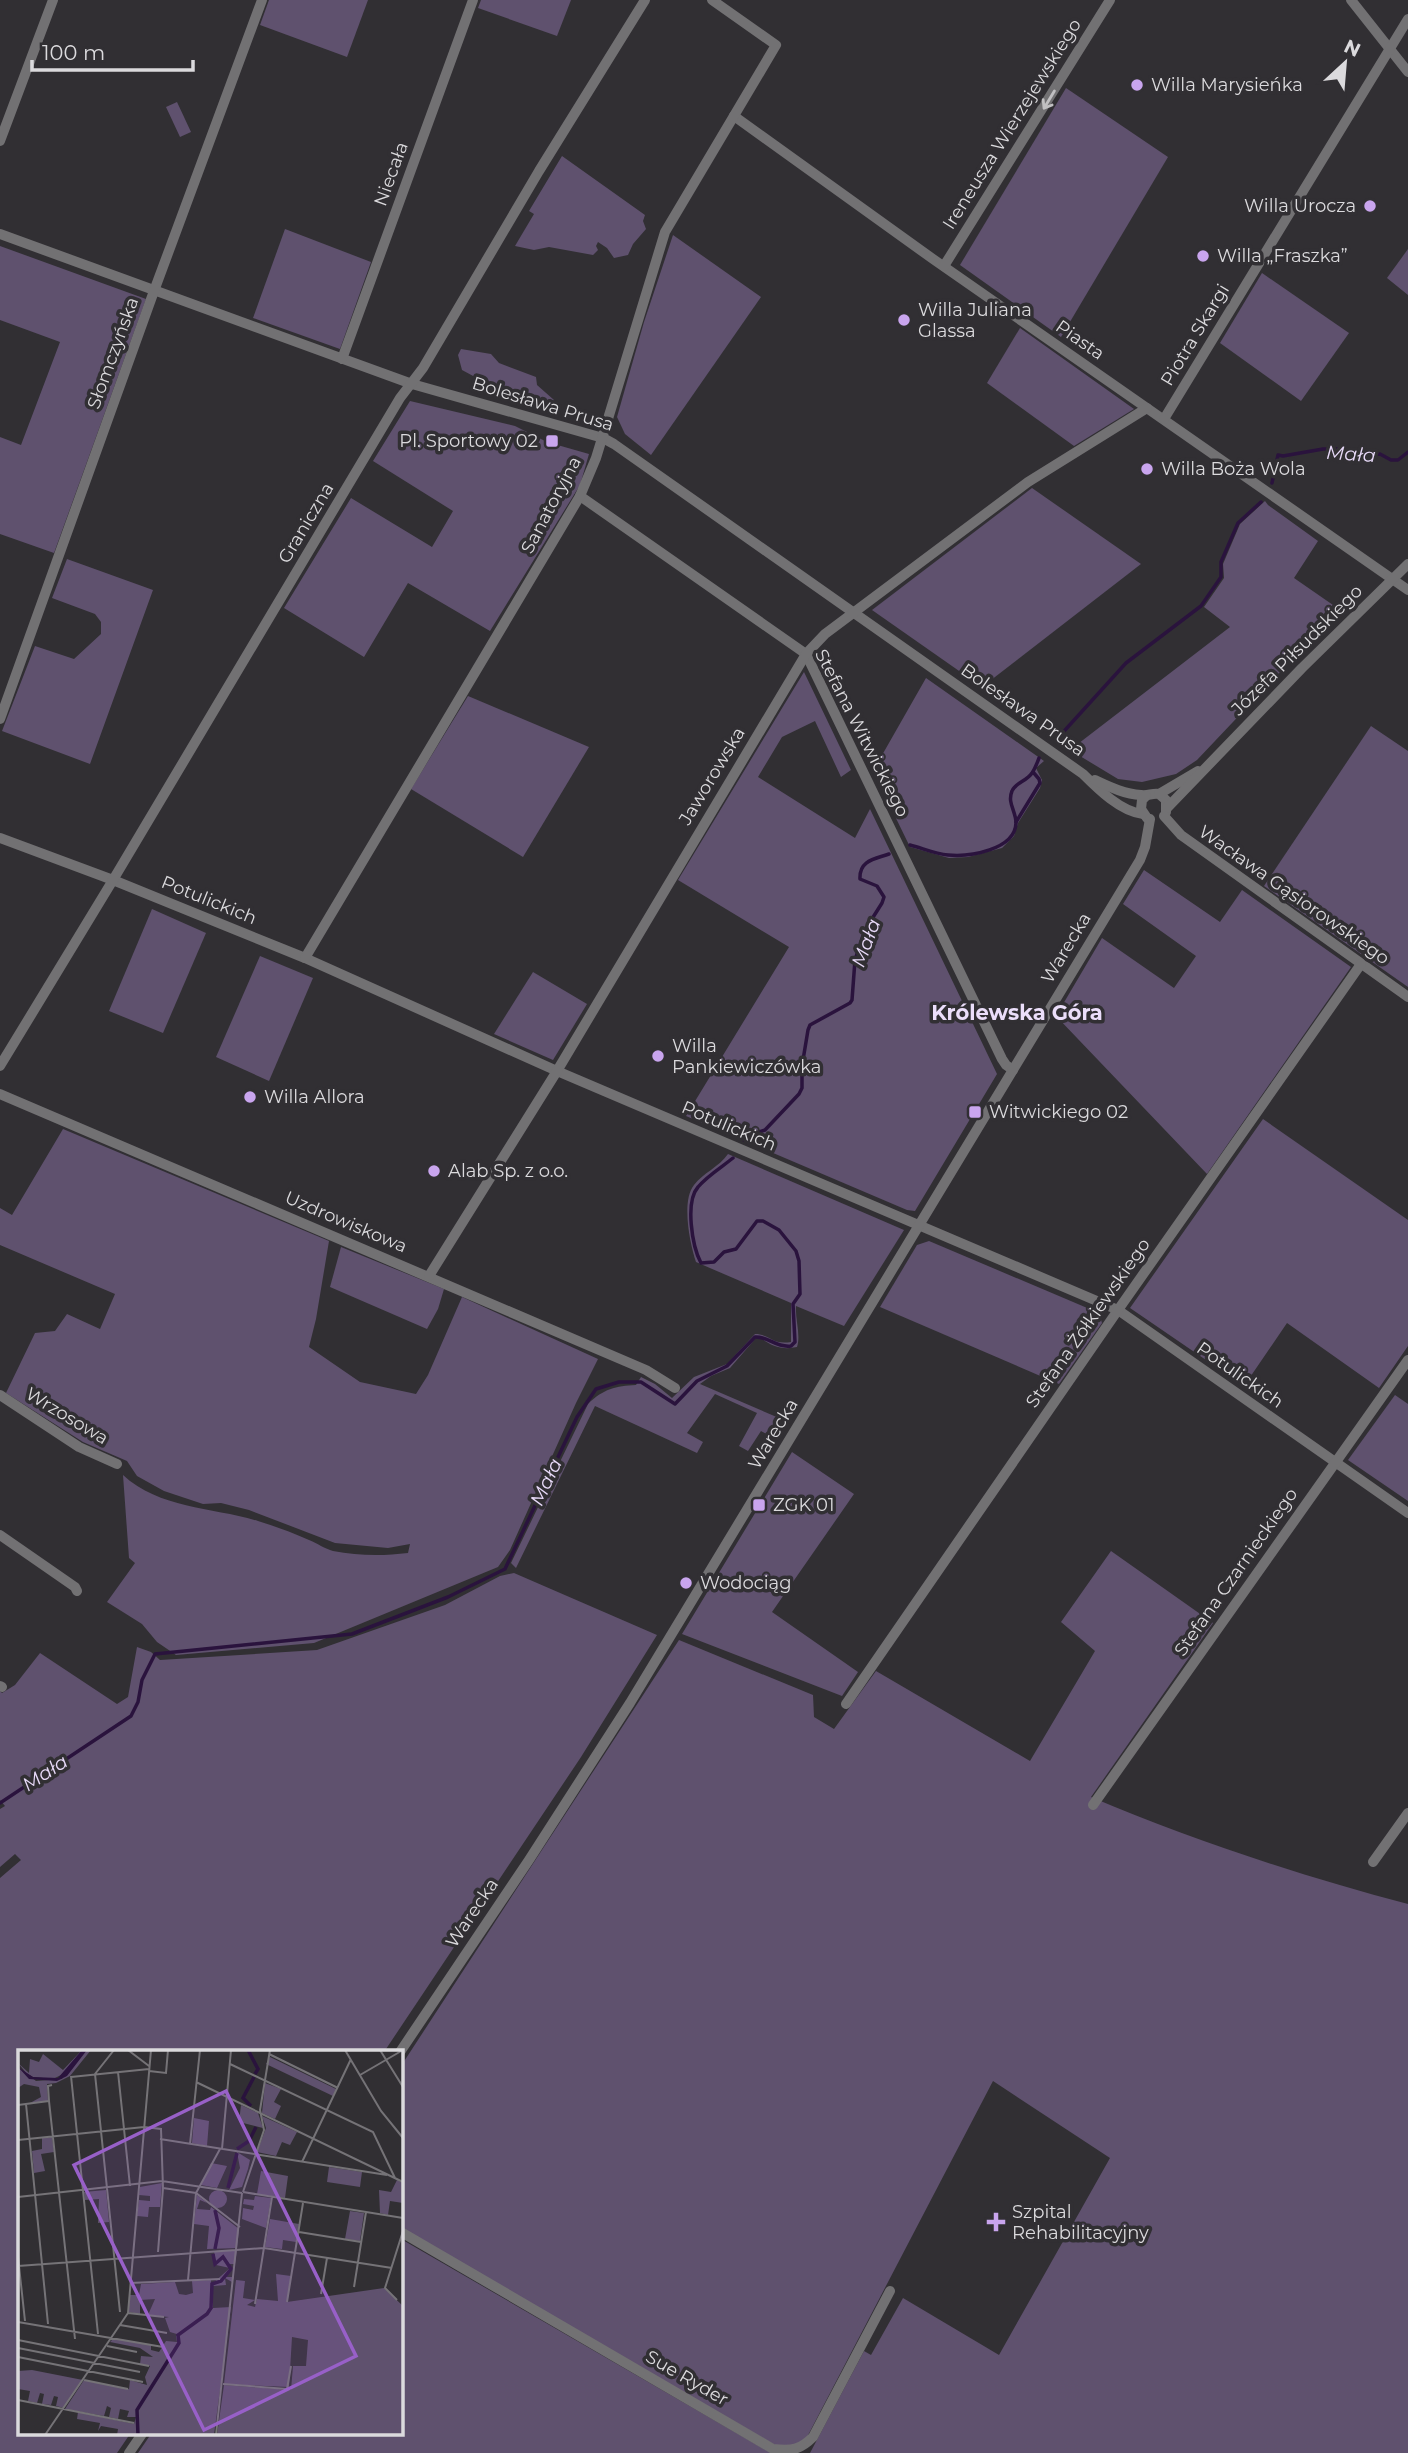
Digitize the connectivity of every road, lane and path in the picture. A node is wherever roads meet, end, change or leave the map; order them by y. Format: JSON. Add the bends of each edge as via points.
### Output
{"nodes":[{"id":1,"x":52,"y":0,"type":"edge"},
{"id":2,"x":262,"y":0,"type":"edge"},
{"id":3,"x":473,"y":0,"type":"edge"},
{"id":4,"x":645,"y":0,"type":"edge"},
{"id":5,"x":712,"y":0,"type":"edge"},
{"id":6,"x":1110,"y":0,"type":"edge"},
{"id":7,"x":1351,"y":0,"type":"edge"},
{"id":8,"x":1408,"y":19,"type":"edge"},
{"id":9,"x":1389,"y":49,"type":"junction"},
{"id":10,"x":1408,"y":72,"type":"edge"},
{"id":11,"x":734,"y":116,"type":"junction"},
{"id":12,"x":0,"y":141,"type":"edge"},
{"id":13,"x":0,"y":234,"type":"edge"},
{"id":14,"x":944,"y":266,"type":"junction"},
{"id":15,"x":154,"y":291,"type":"junction"},
{"id":16,"x":342,"y":359,"type":"junction"},
{"id":17,"x":412,"y":384,"type":"junction"},
{"id":18,"x":1147,"y":408,"type":"junction"},
{"id":19,"x":1164,"y":419,"type":"junction"},
{"id":20,"x":603,"y":438,"type":"junction"},
{"id":21,"x":580,"y":496,"type":"junction"},
{"id":22,"x":1408,"y":564,"type":"edge"},
{"id":23,"x":1392,"y":579,"type":"junction"},
{"id":24,"x":1408,"y":590,"type":"edge"},
{"id":25,"x":856,"y":614,"type":"junction"},
{"id":26,"x":806,"y":654,"type":"junction"},
{"id":27,"x":0,"y":719,"type":"edge"},
{"id":28,"x":1212,"y":761,"type":"junction"},
{"id":29,"x":1083,"y":774,"type":"junction"},
{"id":30,"x":1159,"y":794,"type":"junction"},
{"id":31,"x":1146,"y":796,"type":"junction"},
{"id":32,"x":1166,"y":812,"type":"junction"},
{"id":33,"x":1146,"y":817,"type":"junction"},
{"id":34,"x":0,"y":838,"type":"edge"},
{"id":35,"x":113,"y":880,"type":"junction"},
{"id":36,"x":305,"y":958,"type":"junction"},
{"id":37,"x":1361,"y":964,"type":"junction"},
{"id":38,"x":1408,"y":998,"type":"edge"},
{"id":39,"x":0,"y":1066,"type":"edge"},
{"id":40,"x":1013,"y":1070,"type":"junction"},
{"id":41,"x":557,"y":1071,"type":"junction"},
{"id":42,"x":0,"y":1094,"type":"edge"},
{"id":43,"x":918,"y":1227,"type":"junction"},
{"id":44,"x":429,"y":1276,"type":"junction"},
{"id":45,"x":1118,"y":1310,"type":"junction"},
{"id":46,"x":1408,"y":1360,"type":"edge"},
{"id":47,"x":675,"y":1388,"type":"dead end"},
{"id":48,"x":0,"y":1395,"type":"edge"},
{"id":49,"x":1335,"y":1462,"type":"junction"},
{"id":50,"x":117,"y":1464,"type":"dead end"},
{"id":51,"x":1408,"y":1513,"type":"edge"},
{"id":52,"x":0,"y":1535,"type":"edge"},
{"id":53,"x":77,"y":1591,"type":"dead end"},
{"id":54,"x":846,"y":1704,"type":"dead end"},
{"id":55,"x":1093,"y":1805,"type":"dead end"},
{"id":56,"x":1408,"y":1813,"type":"edge"},
{"id":57,"x":1373,"y":1862,"type":"dead end"},
{"id":58,"x":401,"y":2050,"type":"edge"},
{"id":59,"x":402,"y":2233,"type":"edge"},
{"id":60,"x":890,"y":2291,"type":"dead end"},
{"id":61,"x":141,"y":2436,"type":"edge"},
{"id":62,"x":129,"y":2453,"type":"edge"}],
"edges":[{"from":1,"to":12,"type":"street"},
{"from":2,"to":15,"type":"street","name":"Słomczyńska"},
{"from":3,"to":16,"type":"street","name":"Niecała"},
{"from":4,"to":17,"type":"street","name":"Graniczna"},
{"from":5,"to":11,"type":"street","name":"Sanatoryjna","via":[[776,45]]},
{"from":6,"to":14,"type":"street","name":"Ireneusza Wierzejewskiego","one_way":true},
{"from":7,"to":9,"type":"street"},
{"from":8,"to":9,"type":"street","name":"Piotra Skargi"},
{"from":9,"to":10,"type":"street"},
{"from":9,"to":19,"type":"street","name":"Piotra Skargi"},
{"from":11,"to":14,"type":"street","name":"Piasta"},
{"from":11,"to":20,"type":"street","name":"Sanatoryjna","via":[[665,232]]},
{"from":13,"to":15,"type":"street","name":"Bolesława Prusa"},
{"from":14,"to":18,"type":"street","name":"Piasta"},
{"from":15,"to":16,"type":"street","name":"Bolesława Prusa"},
{"from":15,"to":27,"type":"street","name":"Słomczyńska"},
{"from":16,"to":17,"type":"street","name":"Bolesława Prusa"},
{"from":17,"to":20,"type":"street","name":"Bolesława Prusa"},
{"from":17,"to":35,"type":"street","name":"Graniczna"},
{"from":18,"to":19,"type":"street","name":"Piasta"},
{"from":18,"to":25,"type":"street","name":"Jaworowska","via":[[1028,482]]},
{"from":19,"to":23,"type":"street","name":"Piasta"},
{"from":20,"to":21,"type":"street","name":"Sanatoryjna"},
{"from":20,"to":25,"type":"street","name":"Bolesława Prusa"},
{"from":21,"to":26,"type":"street","name":"Stefana Witwickiego"},
{"from":21,"to":36,"type":"street","name":"Sanatoryjna"},
{"from":22,"to":23,"type":"street","name":"Józefa Piłsudskiego"},
{"from":23,"to":24,"type":"street","name":"Piasta"},
{"from":23,"to":28,"type":"street","name":"Józefa Piłsudskiego"},
{"from":25,"to":26,"type":"street","name":"Jaworowska","via":[[825,634]]},
{"from":25,"to":29,"type":"street","name":"Bolesława Prusa"},
{"from":26,"to":40,"type":"street","name":"Stefana Witwickiego","via":[[1002,1059]]},
{"from":26,"to":41,"type":"street","name":"Jaworowska"},
{"from":28,"to":30,"type":"street","name":"Józefa Piłsudskiego"},
{"from":28,"to":32,"type":"street","name":"Józefa Piłsudskiego"},
{"from":29,"to":31,"type":"street","name":"Bolesława Prusa","via":[[1115,790]]},
{"from":29,"to":33,"type":"street","name":"Bolesława Prusa","via":[[1130,811]]},
{"from":30,"to":31,"type":"street"},
{"from":30,"to":32,"type":"street","via":[[1166,800]]},
{"from":31,"to":33,"type":"street","via":[[1141,805]]},
{"from":32,"to":33,"type":"street","via":[[1158,820]]},
{"from":32,"to":37,"type":"street","name":"Wacława Gąsiorowskiego","via":[[1181,835]]},
{"from":33,"to":40,"type":"street","name":"Warecka","via":[[1140,860]]},
{"from":34,"to":35,"type":"street","name":"Potulickich"},
{"from":35,"to":36,"type":"street","name":"Potulickich"},
{"from":35,"to":39,"type":"street","name":"Graniczna"},
{"from":36,"to":41,"type":"street","name":"Potulickich"},
{"from":37,"to":38,"type":"street","name":"Wacława Gąsiorowskiego"},
{"from":37,"to":45,"type":"street","name":"Stefana Żółkiewskiego"},
{"from":40,"to":43,"type":"street","name":"Warecka"},
{"from":41,"to":43,"type":"street","name":"Potulickich"},
{"from":41,"to":44,"type":"street","name":"Jaworowska"},
{"from":42,"to":44,"type":"street","name":"Uzdrowiskowa"},
{"from":43,"to":45,"type":"street","name":"Potulickich"},
{"from":43,"to":58,"type":"street","name":"Warecka","via":[[624,1712]]},
{"from":44,"to":47,"type":"street","name":"Uzdrowiskowa","via":[[646,1370]]},
{"from":45,"to":49,"type":"street","name":"Potulickich"},
{"from":45,"to":54,"type":"street","name":"Stefana Żółkiewskiego"},
{"from":46,"to":49,"type":"street","name":"Stefana Czarnieckiego"},
{"from":48,"to":50,"type":"street","name":"Wrzosowa","via":[[79,1447]]},
{"from":49,"to":51,"type":"street","name":"Potulickich"},
{"from":49,"to":55,"type":"street","name":"Stefana Czarnieckiego"},
{"from":52,"to":53,"type":"street"},
{"from":56,"to":57,"type":"street"},
{"from":59,"to":60,"type":"street","name":"Sue Ryder","via":[[773,2449],[802,2448],[813,2437]]},
{"from":61,"to":62,"type":"street"}]}
